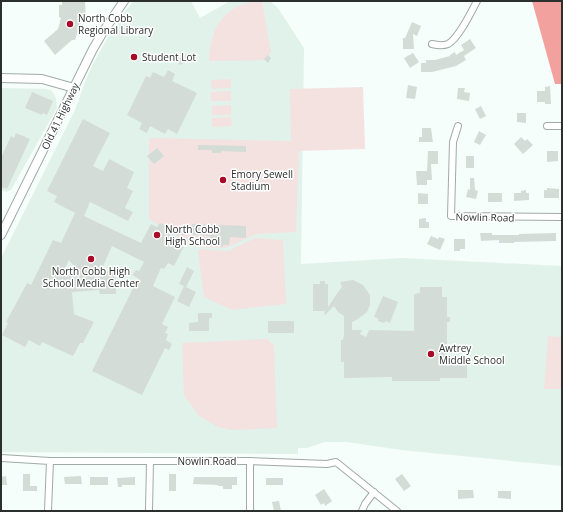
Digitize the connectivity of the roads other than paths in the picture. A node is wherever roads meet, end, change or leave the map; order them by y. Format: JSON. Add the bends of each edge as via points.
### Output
{"nodes":[{"id":1,"x":124,"y":1,"type":"edge"},
{"id":2,"x":477,"y":1,"type":"edge"},
{"id":3,"x":432,"y":44,"type":"dead end"},
{"id":4,"x":1,"y":78,"type":"edge"},
{"id":5,"x":74,"y":88,"type":"junction"},
{"id":6,"x":458,"y":126,"type":"dead end"},
{"id":7,"x":547,"y":126,"type":"dead end"},
{"id":8,"x":562,"y":126,"type":"edge"},
{"id":9,"x":562,"y":217,"type":"edge"},
{"id":10,"x":1,"y":235,"type":"edge"},
{"id":11,"x":1,"y":458,"type":"edge"},
{"id":12,"x":50,"y":461,"type":"junction"},
{"id":13,"x":150,"y":461,"type":"junction"},
{"id":14,"x":250,"y":461,"type":"junction"},
{"id":15,"x":374,"y":492,"type":"junction"},
{"id":16,"x":48,"y":511,"type":"edge"},
{"id":17,"x":149,"y":511,"type":"edge"},
{"id":18,"x":250,"y":511,"type":"edge"},
{"id":19,"x":362,"y":511,"type":"edge"},
{"id":20,"x":397,"y":511,"type":"edge"}],
"edges":[{"from":1,"to":5,"type":"main road","name":"Old 41 Highway","via":[[103,32]]},
{"from":2,"to":3,"type":"street","via":[[451,42],[446,45]]},
{"from":4,"to":5,"type":"main road","via":[[42,79]]},
{"from":5,"to":10,"type":"main road","name":"Old 41 Highway"},
{"from":6,"to":9,"type":"street","name":"Nowlin Road","via":[[454,142],[451,216]]},
{"from":7,"to":8,"type":"street"},
{"from":11,"to":12,"type":"street","name":"Nowlin Road"},
{"from":12,"to":13,"type":"street","name":"Nowlin Road"},
{"from":12,"to":16,"type":"street"},
{"from":13,"to":14,"type":"street","name":"Nowlin Road"},
{"from":13,"to":17,"type":"street"},
{"from":14,"to":15,"type":"street","name":"Nowlin Road","via":[[327,464],[336,462]]},
{"from":14,"to":18,"type":"street"},
{"from":15,"to":19,"type":"street"},
{"from":15,"to":20,"type":"street","name":"Nowlin Road"}]}
